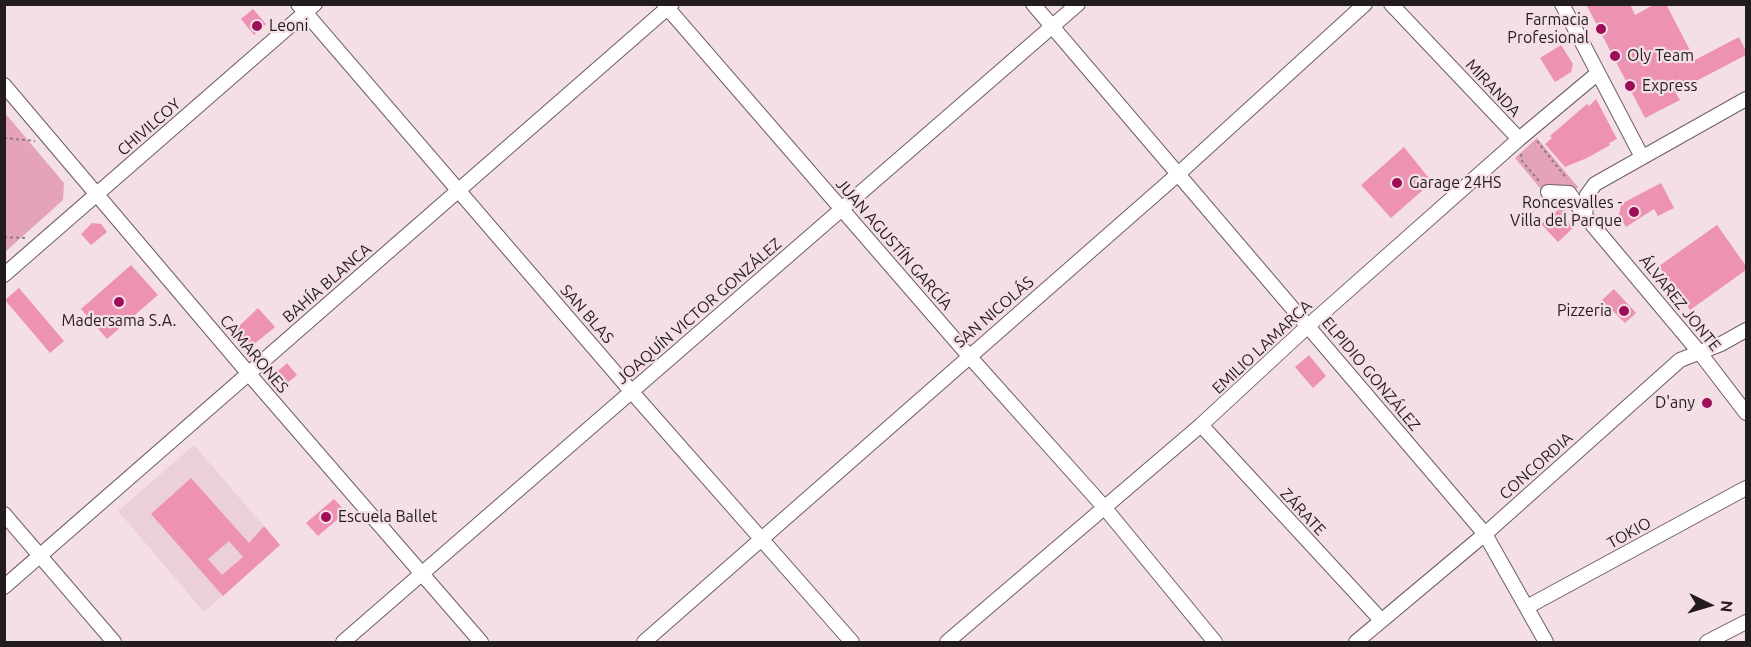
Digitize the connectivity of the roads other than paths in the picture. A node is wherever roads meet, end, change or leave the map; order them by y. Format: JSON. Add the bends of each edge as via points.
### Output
{"nodes":[{"id":1,"x":1033,"y":4,"type":"edge"},
{"id":2,"x":1078,"y":4,"type":"edge"},
{"id":3,"x":1365,"y":4,"type":"edge"},
{"id":4,"x":1391,"y":4,"type":"edge"},
{"id":5,"x":1562,"y":4,"type":"edge"},
{"id":6,"x":668,"y":6,"type":"edge"},
{"id":7,"x":306,"y":7,"type":"edge"},
{"id":8,"x":1052,"y":27,"type":"junction"},
{"id":9,"x":1598,"y":73,"type":"junction"},
{"id":10,"x":4,"y":85,"type":"edge"},
{"id":11,"x":1746,"y":99,"type":"edge"},
{"id":12,"x":1519,"y":140,"type":"junction"},
{"id":13,"x":1642,"y":157,"type":"junction"},
{"id":14,"x":1177,"y":175,"type":"junction"},
{"id":15,"x":458,"y":189,"type":"junction"},
{"id":16,"x":1548,"y":192,"type":"road end"},
{"id":17,"x":97,"y":194,"type":"junction"},
{"id":18,"x":842,"y":210,"type":"junction"},
{"id":19,"x":1585,"y":216,"type":"junction"},
{"id":20,"x":4,"y":275,"type":"edge"},
{"id":21,"x":1308,"y":326,"type":"junction"},
{"id":22,"x":1746,"y":330,"type":"edge"},
{"id":23,"x":1700,"y":353,"type":"junction"},
{"id":24,"x":969,"y":356,"type":"junction"},
{"id":25,"x":249,"y":374,"type":"junction"},
{"id":26,"x":631,"y":391,"type":"junction"},
{"id":27,"x":1746,"y":413,"type":"edge"},
{"id":28,"x":1201,"y":426,"type":"junction"},
{"id":29,"x":1746,"y":488,"type":"edge"},
{"id":30,"x":1104,"y":507,"type":"junction"},
{"id":31,"x":4,"y":514,"type":"edge"},
{"id":32,"x":1485,"y":534,"type":"junction"},
{"id":33,"x":761,"y":539,"type":"junction"},
{"id":34,"x":41,"y":556,"type":"junction"},
{"id":35,"x":422,"y":574,"type":"junction"},
{"id":36,"x":4,"y":587,"type":"edge"},
{"id":37,"x":1527,"y":607,"type":"junction"},
{"id":38,"x":1381,"y":620,"type":"junction"},
{"id":39,"x":1746,"y":622,"type":"edge"},
{"id":40,"x":114,"y":642,"type":"edge"},
{"id":41,"x":343,"y":642,"type":"edge"},
{"id":42,"x":481,"y":642,"type":"edge"},
{"id":43,"x":644,"y":642,"type":"edge"},
{"id":44,"x":852,"y":642,"type":"edge"},
{"id":45,"x":948,"y":642,"type":"edge"},
{"id":46,"x":1215,"y":642,"type":"edge"},
{"id":47,"x":1356,"y":642,"type":"edge"},
{"id":48,"x":1546,"y":642,"type":"edge"},
{"id":49,"x":1707,"y":642,"type":"edge"}],
"edges":[{"from":1,"to":8,"type":"street","name":"ELPIDIO GONZÁLEZ"},
{"from":2,"to":8,"type":"street","name":"JOAQUÍN VICTOR GONZÁLEZ"},
{"from":3,"to":14,"type":"street","name":"SAN NICOLÁS"},
{"from":4,"to":12,"type":"street","name":"MIRANDA"},
{"from":5,"to":9,"type":"street"},
{"from":6,"to":15,"type":"street","name":"BAHÍA BLANCA"},
{"from":6,"to":18,"type":"street","name":"JUAN AGUSTÍN GARCÍA"},
{"from":7,"to":15,"type":"street","name":"SAN BLAS"},
{"from":7,"to":17,"type":"street","name":"CHIVILCOY"},
{"from":8,"to":14,"type":"street","name":"ELPIDIO GONZÁLEZ"},
{"from":8,"to":18,"type":"street","name":"JOAQUÍN VICTOR GONZÁLEZ"},
{"from":9,"to":12,"type":"street","name":"EMILIO LAMARCA"},
{"from":9,"to":13,"type":"street"},
{"from":10,"to":17,"type":"street","name":"CAMARONES"},
{"from":11,"to":13,"type":"street"},
{"from":12,"to":21,"type":"street","name":"EMILIO LAMARCA"},
{"from":13,"to":19,"type":"street","via":[[1592,187]]},
{"from":14,"to":21,"type":"street","name":"ELPIDIO GONZÁLEZ"},
{"from":14,"to":24,"type":"street","name":"SAN NICOLÁS"},
{"from":15,"to":25,"type":"street","name":"BAHÍA BLANCA"},
{"from":15,"to":26,"type":"street","name":"SAN BLAS"},
{"from":16,"to":19,"type":"street","via":[[1569,193]]},
{"from":17,"to":20,"type":"street","name":"CHIVILCOY"},
{"from":17,"to":25,"type":"street","name":"CAMARONES"},
{"from":18,"to":24,"type":"street","name":"JUAN AGUSTÍN GARCÍA"},
{"from":18,"to":26,"type":"street","name":"JOAQUÍN VICTOR GONZÁLEZ"},
{"from":19,"to":23,"type":"street","name":"ÁLVAREZ JONTE"},
{"from":21,"to":28,"type":"street","name":"EMILIO LAMARCA"},
{"from":21,"to":32,"type":"street","name":"ELPIDIO GONZÁLEZ"},
{"from":22,"to":23,"type":"street","name":"CONCORDIA"},
{"from":23,"to":27,"type":"street","name":"ÁLVAREZ JONTE"},
{"from":23,"to":32,"type":"street","name":"CONCORDIA","via":[[1680,360]]},
{"from":24,"to":30,"type":"street","name":"JUAN AGUSTÍN GARCÍA"},
{"from":24,"to":33,"type":"street","name":"SAN NICOLÁS"},
{"from":25,"to":34,"type":"street","name":"BAHÍA BLANCA"},
{"from":25,"to":35,"type":"street","name":"CAMARONES"},
{"from":26,"to":33,"type":"street","name":"SAN BLAS"},
{"from":26,"to":35,"type":"street","name":"JOAQUÍN VICTOR GONZÁLEZ"},
{"from":28,"to":30,"type":"street","name":"EMILIO LAMARCA"},
{"from":28,"to":38,"type":"street","name":"ZÁRATE"},
{"from":29,"to":37,"type":"street","name":"TOKIO"},
{"from":30,"to":45,"type":"street","name":"EMILIO LAMARCA"},
{"from":30,"to":46,"type":"street","name":"JUAN AGUSTÍN GARCÍA"},
{"from":31,"to":34,"type":"street"},
{"from":32,"to":37,"type":"street","name":"ELPIDIO GONZÁLEZ"},
{"from":32,"to":38,"type":"street","name":"CONCORDIA"},
{"from":33,"to":43,"type":"street","name":"SAN NICOLÁS"},
{"from":33,"to":44,"type":"street","name":"SAN BLAS"},
{"from":34,"to":36,"type":"street","name":"BAHÍA BLANCA"},
{"from":34,"to":40,"type":"street"},
{"from":35,"to":41,"type":"street","name":"JOAQUÍN VICTOR GONZÁLEZ"},
{"from":35,"to":42,"type":"street","name":"CAMARONES"},
{"from":37,"to":48,"type":"street","name":"ELPIDIO GONZÁLEZ"},
{"from":38,"to":47,"type":"street","name":"CONCORDIA"},
{"from":39,"to":49,"type":"street"}]}
